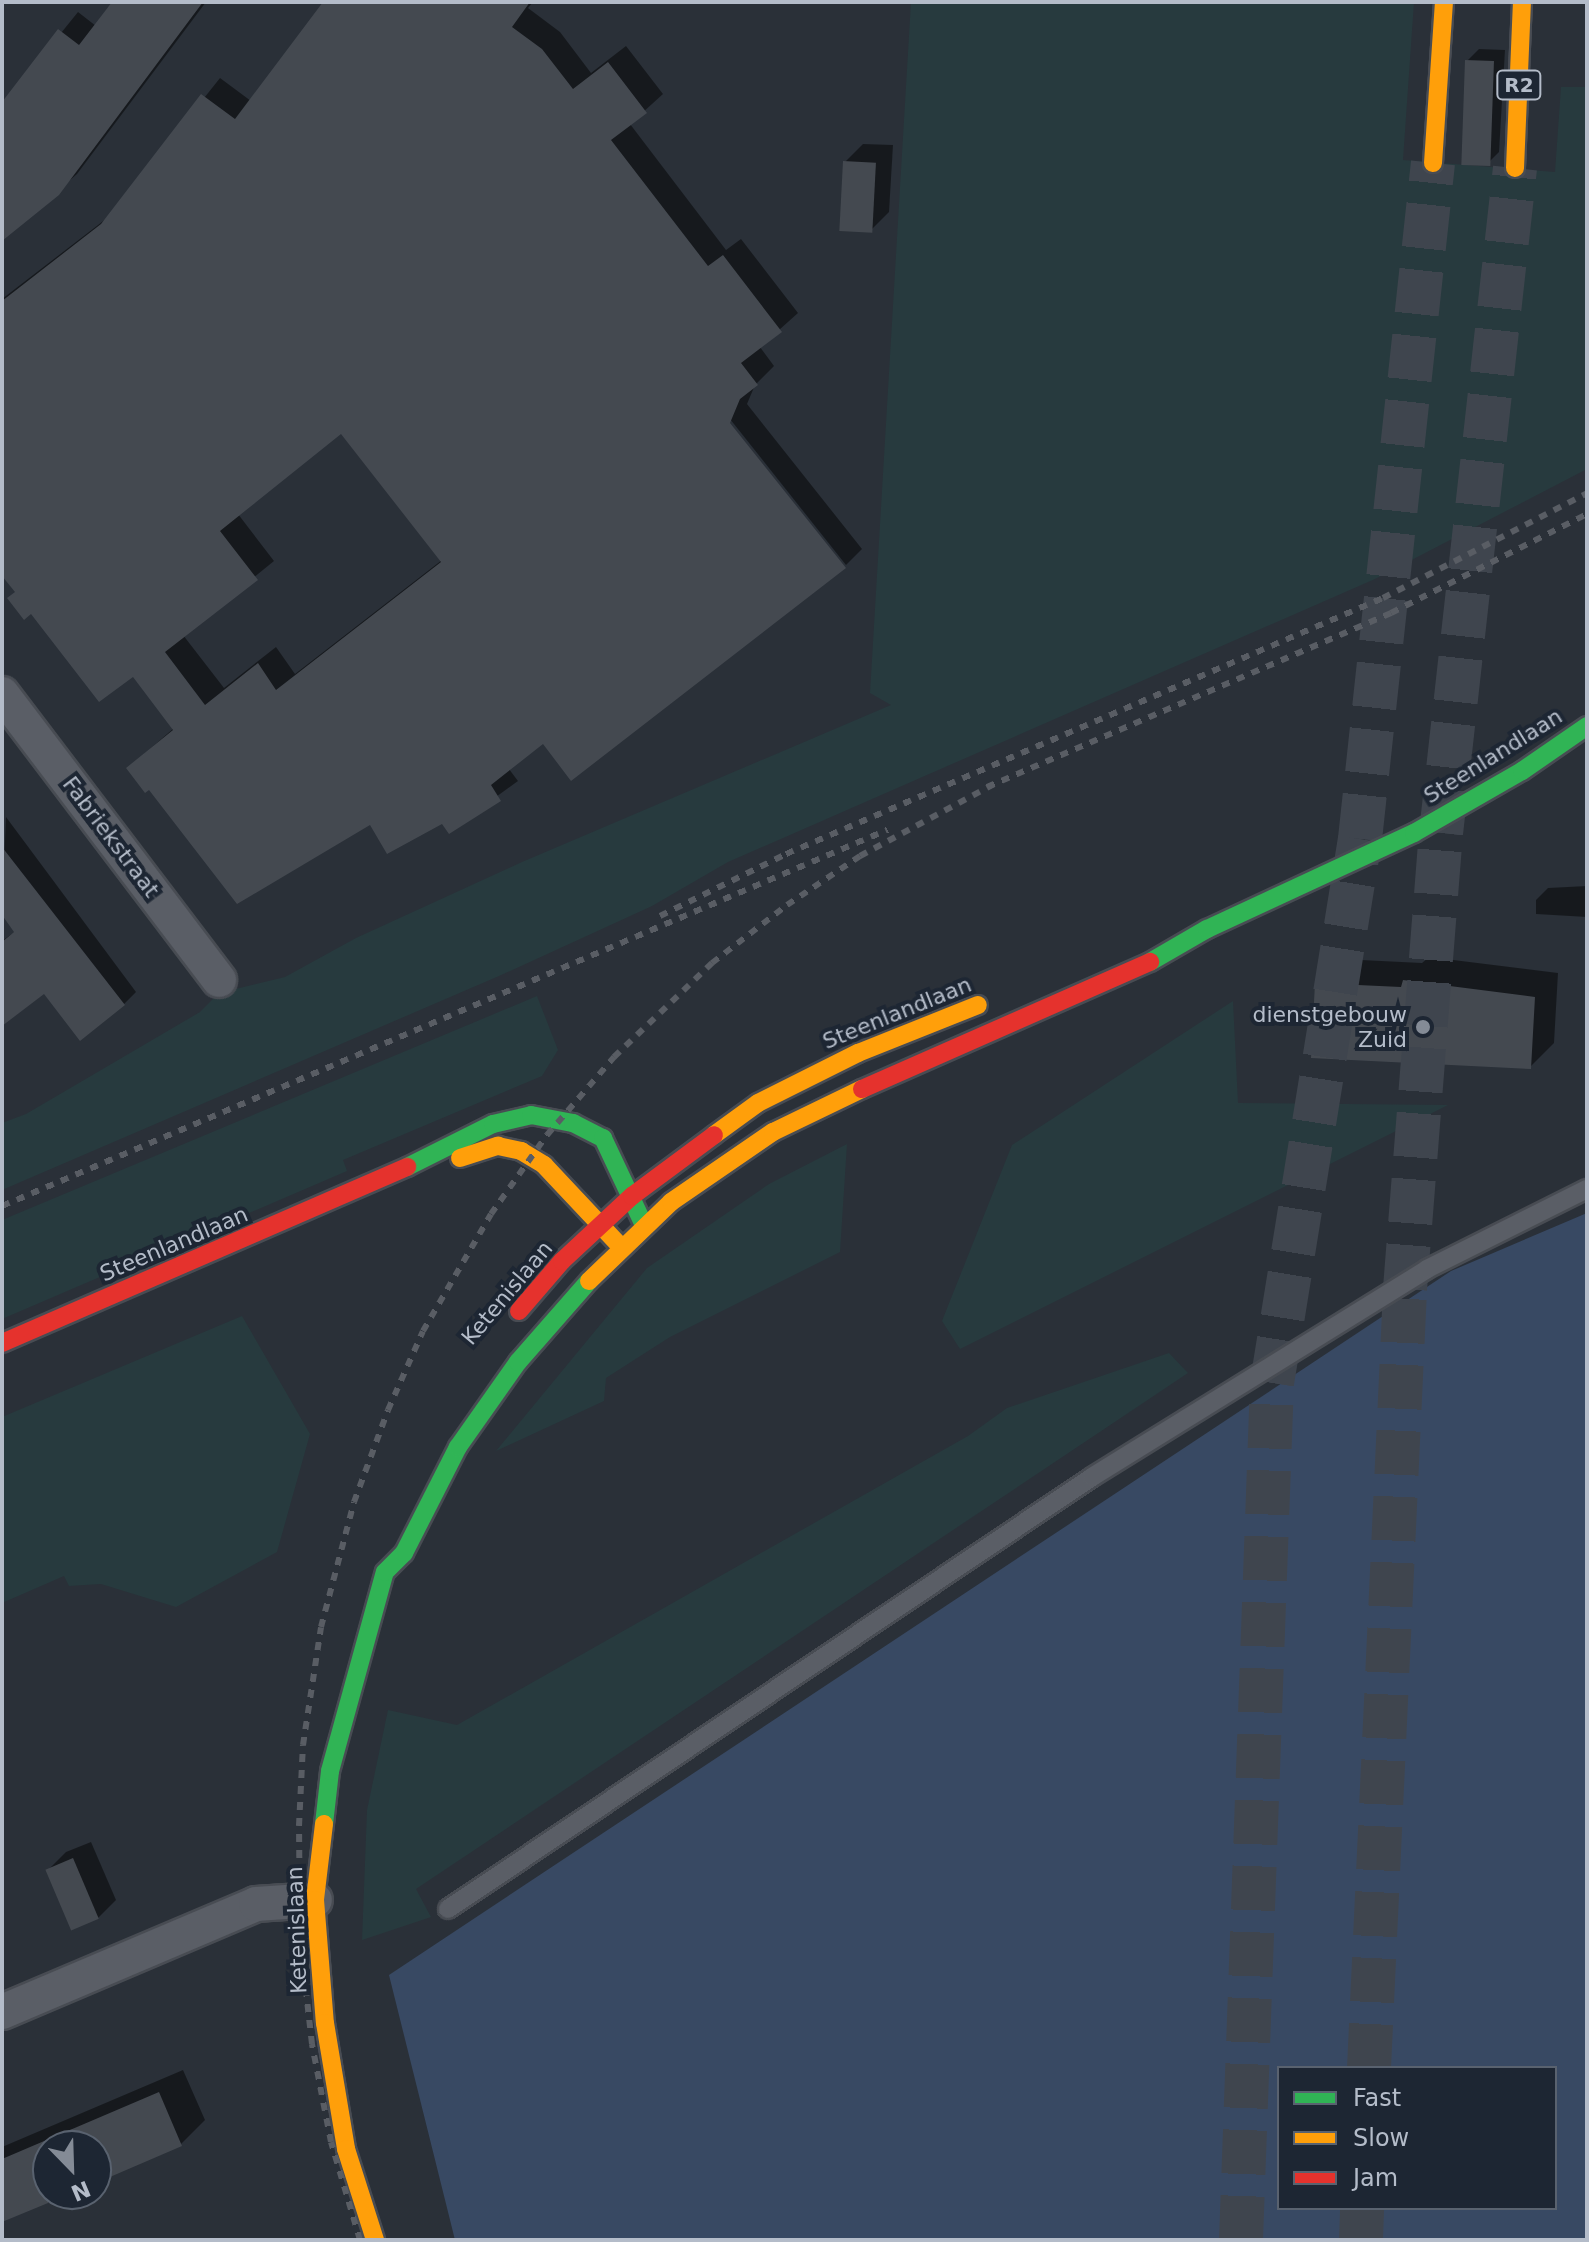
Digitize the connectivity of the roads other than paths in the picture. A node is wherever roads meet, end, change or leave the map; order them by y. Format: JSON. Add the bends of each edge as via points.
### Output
{"nodes":[{"id":1,"x":1444,"y":2,"type":"edge"},
{"id":2,"x":1522,"y":2,"type":"edge"},
{"id":3,"x":1433,"y":163,"type":"tunnel mouth"},
{"id":4,"x":1515,"y":168,"type":"tunnel mouth"},
{"id":5,"x":2,"y":694,"type":"edge"},
{"id":6,"x":1587,"y":726,"type":"edge"},
{"id":7,"x":1207,"y":929,"type":"junction"},
{"id":8,"x":1106,"y":960,"type":"dead end"},
{"id":9,"x":219,"y":980,"type":"dead end"},
{"id":10,"x":1002,"y":996,"type":"dead end"},
{"id":11,"x":365,"y":1188,"type":"junction"},
{"id":12,"x":1587,"y":1189,"type":"edge"},
{"id":13,"x":632,"y":1196,"type":"junction"},
{"id":14,"x":601,"y":1224,"type":"junction"},
{"id":15,"x":644,"y":1225,"type":"junction"},
{"id":16,"x":620,"y":1246,"type":"junction"},
{"id":17,"x":509,"y":1325,"type":"dead end"},
{"id":18,"x":2,"y":1343,"type":"edge"},
{"id":19,"x":386,"y":1543,"type":"dead end"},
{"id":20,"x":385,"y":1572,"type":"junction"},
{"id":21,"x":315,"y":1900,"type":"junction"},
{"id":22,"x":448,"y":1909,"type":"dead end"},
{"id":23,"x":2,"y":2012,"type":"edge"},
{"id":24,"x":375,"y":2240,"type":"edge"}],
"edges":[{"from":1,"to":3,"type":"main road"},
{"from":2,"to":4,"type":"main road","number":"R2"},
{"from":5,"to":9,"type":"street","name":"Fabriekstraat"},
{"from":6,"to":7,"type":"main road","name":"Steenlandlaan","via":[[1522,771],[1414,833]]},
{"from":7,"to":8,"type":"main road","name":"Steenlandlaan"},
{"from":7,"to":15,"type":"main road","name":"Steenlandlaan","via":[[1168,955],[810,1112],[727,1162]]},
{"from":10,"to":13,"type":"main road","name":"Steenlandlaan","via":[[858,1053],[758,1103]]},
{"from":11,"to":13,"type":"main road","name":"Steenlandlaan","via":[[493,1124],[531,1115],[573,1123],[603,1138]]},
{"from":11,"to":14,"type":"main road","name":"Steenlandlaan","via":[[498,1146],[521,1151],[544,1165]]},
{"from":11,"to":18,"type":"main road","name":"Steenlandlaan"},
{"from":12,"to":22,"type":"lane","via":[[1427,1269],[1092,1477]]},
{"from":13,"to":14,"type":"main road","name":"Steenlandlaan"},
{"from":13,"to":15,"type":"main road","name":"Steenlandlaan"},
{"from":14,"to":16,"type":"main road","name":"Steenlandlaan"},
{"from":14,"to":17,"type":"main road","name":"Ketenislaan"},
{"from":15,"to":16,"type":"main road","name":"Steenlandlaan"},
{"from":16,"to":20,"type":"main road","name":"Ketenislaan","via":[[501,1384],[438,1482],[404,1553]]},
{"from":19,"to":20,"type":"main road","name":"Ketenislaan"},
{"from":20,"to":21,"type":"main road","name":"Ketenislaan","via":[[330,1771]]},
{"from":21,"to":23,"type":"street","via":[[256,1904]]},
{"from":21,"to":24,"type":"main road","name":"Ketenislaan","via":[[335,2096]]}]}
